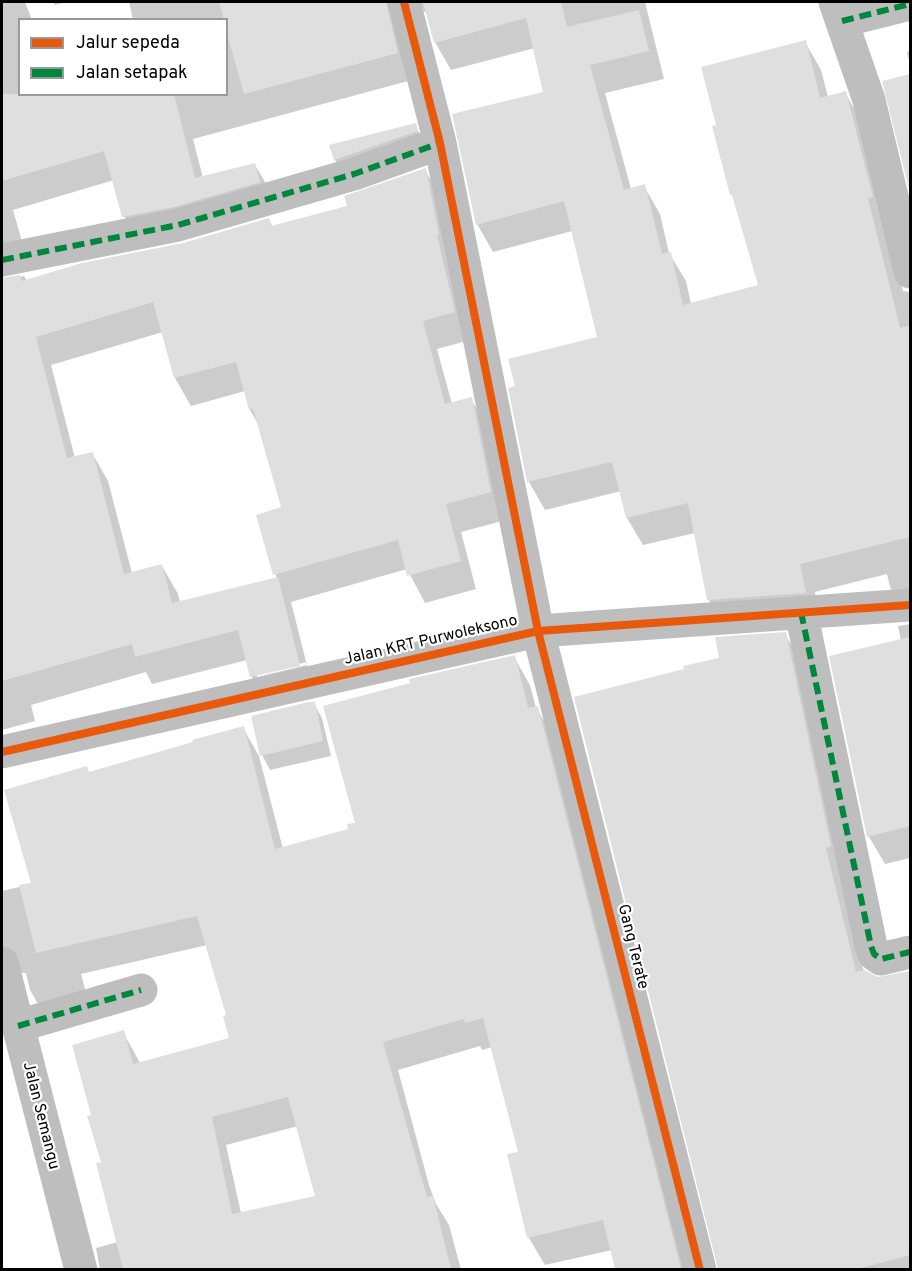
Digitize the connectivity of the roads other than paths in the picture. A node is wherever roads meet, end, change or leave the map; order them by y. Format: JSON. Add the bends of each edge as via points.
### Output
{"nodes":[{"id":1,"x":404,"y":2,"type":"edge"},
{"id":2,"x":910,"y":4,"type":"edge"},
{"id":3,"x":839,"y":11,"type":"edge"},
{"id":4,"x":440,"y":143,"type":"junction"},
{"id":5,"x":2,"y":260,"type":"edge"},
{"id":6,"x":910,"y":271,"type":"edge"},
{"id":7,"x":910,"y":605,"type":"edge"},
{"id":8,"x":801,"y":612,"type":"junction"},
{"id":9,"x":538,"y":631,"type":"junction"},
{"id":10,"x":2,"y":752,"type":"edge"},
{"id":11,"x":910,"y":952,"type":"edge"},
{"id":12,"x":2,"y":963,"type":"edge"},
{"id":13,"x":141,"y":990,"type":"dead end"},
{"id":14,"x":18,"y":1026,"type":"junction"},
{"id":15,"x":81,"y":1269,"type":"edge"},
{"id":16,"x":700,"y":1269,"type":"edge"}],
"edges":[{"from":1,"to":4,"type":"street","name":"Gang Terate"},
{"from":2,"to":3,"type":"street"},
{"from":3,"to":6,"type":"street","via":[[869,100]]},
{"from":4,"to":5,"type":"street","via":[[354,174],[178,225]]},
{"from":4,"to":9,"type":"street","name":"Gang Terate"},
{"from":7,"to":8,"type":"street","name":"Jalan KRT Purwoleksono"},
{"from":8,"to":9,"type":"street","name":"Jalan KRT Purwoleksono"},
{"from":8,"to":11,"type":"street","via":[[871,946],[881,958]]},
{"from":9,"to":10,"type":"street","name":"Jalan KRT Purwoleksono"},
{"from":9,"to":16,"type":"street","name":"Gang Terate"},
{"from":12,"to":14,"type":"street","name":"Jalan Semangu"},
{"from":13,"to":14,"type":"street"},
{"from":14,"to":15,"type":"street","name":"Jalan Semangu"}]}
